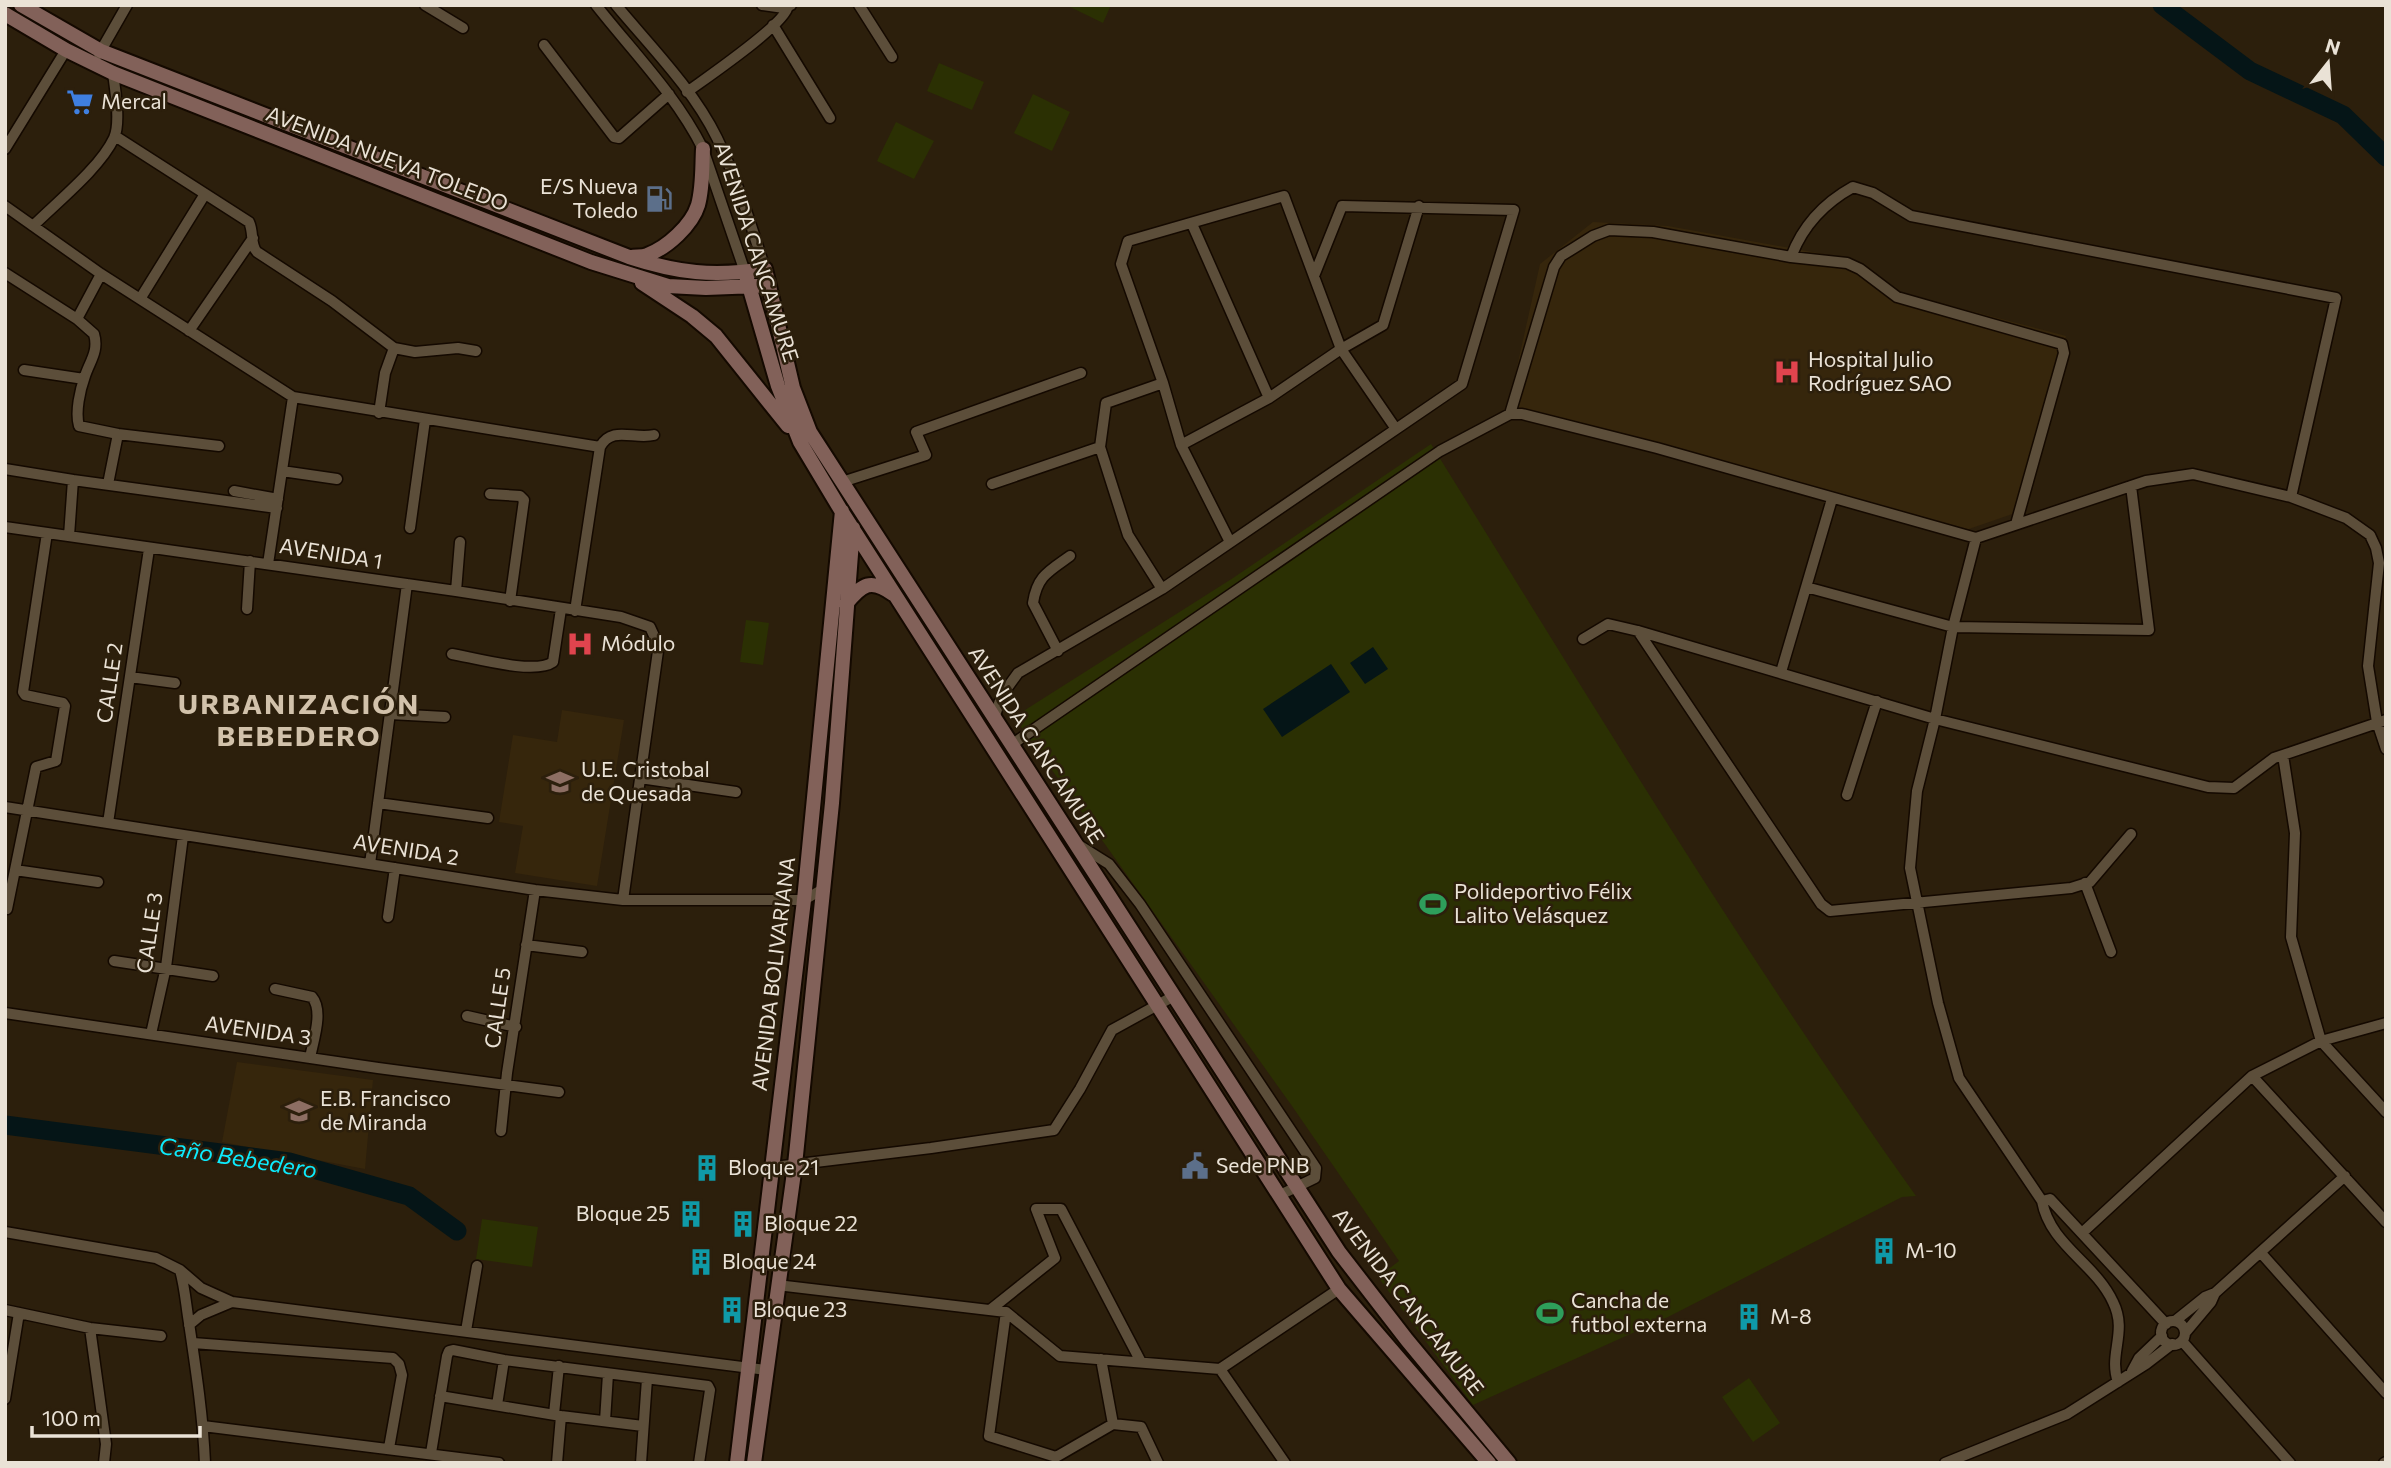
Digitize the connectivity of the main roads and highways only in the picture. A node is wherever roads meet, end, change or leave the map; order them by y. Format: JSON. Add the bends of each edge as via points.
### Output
{"nodes":[{"id":1,"x":22,"y":5,"type":"edge"},
{"id":2,"x":5,"y":14,"type":"edge"},
{"id":3,"x":97,"y":57,"type":"junction"},
{"id":4,"x":703,"y":149,"type":"road end"},
{"id":5,"x":629,"y":257,"type":"junction"},
{"id":6,"x":765,"y":269,"type":"joint"},
{"id":7,"x":745,"y":272,"type":"junction"},
{"id":8,"x":632,"y":276,"type":"junction"},
{"id":9,"x":768,"y":285,"type":"junction"},
{"id":10,"x":750,"y":286,"type":"junction"},
{"id":11,"x":800,"y":442,"type":"junction"},
{"id":12,"x":844,"y":486,"type":"junction"},
{"id":13,"x":855,"y":503,"type":"junction"},
{"id":14,"x":842,"y":512,"type":"junction"},
{"id":15,"x":853,"y":528,"type":"junction"},
{"id":16,"x":895,"y":594,"type":"junction"},
{"id":17,"x":846,"y":604,"type":"junction"},
{"id":18,"x":737,"y":1463,"type":"edge"},
{"id":19,"x":754,"y":1463,"type":"edge"},
{"id":20,"x":1489,"y":1463,"type":"edge"},
{"id":21,"x":1509,"y":1463,"type":"edge"}],
"edges":[{"from":1,"to":3,"type":"main road","name":"AVENIDA NUEVA TOLEDO"},
{"from":2,"to":3,"type":"main road","name":"AVENIDA NUEVA TOLEDO","via":[[66,50]]},
{"from":3,"to":5,"type":"main road","name":"AVENIDA NUEVA TOLEDO"},
{"from":3,"to":8,"type":"main road","name":"AVENIDA NUEVA TOLEDO","via":[[113,73]]},
{"from":4,"to":5,"type":"main road","via":[[701,188],[689,220],[665,245],[647,255]]},
{"from":5,"to":7,"type":"main road","name":"AVENIDA NUEVA TOLEDO","via":[[668,270]]},
{"from":6,"to":7,"type":"main road","name":"AVENIDA NUEVA TOLEDO"},
{"from":6,"to":9,"type":"main road","name":"AVENIDA CANCAMURE"},
{"from":7,"to":10,"type":"main road","name":"AVENIDA CANCAMURE"},
{"from":8,"to":10,"type":"main road","name":"AVENIDA NUEVA TOLEDO","via":[[668,286]]},
{"from":8,"to":11,"type":"main road","via":[[716,336]]},
{"from":9,"to":10,"type":"main road","name":"AVENIDA NUEVA TOLEDO"},
{"from":9,"to":12,"type":"main road","name":"AVENIDA CANCAMURE","via":[[793,388],[810,432]]},
{"from":10,"to":11,"type":"main road","name":"AVENIDA CANCAMURE","via":[[778,386]]},
{"from":11,"to":14,"type":"main road","name":"AVENIDA CANCAMURE"},
{"from":12,"to":13,"type":"main road","name":"AVENIDA CANCAMURE"},
{"from":12,"to":14,"type":"main road","name":"AVENIDA BOLIVARIANA"},
{"from":13,"to":15,"type":"main road","name":"AVENIDA BOLIVARIANA"},
{"from":13,"to":21,"type":"main road","name":"AVENIDA CANCAMURE","via":[[1339,1252]]},
{"from":14,"to":15,"type":"main road","name":"AVENIDA CANCAMURE"},
{"from":14,"to":18,"type":"main road","name":"AVENIDA BOLIVARIANA","via":[[804,900]]},
{"from":15,"to":16,"type":"main road","name":"AVENIDA CANCAMURE"},
{"from":15,"to":17,"type":"main road","name":"AVENIDA BOLIVARIANA"},
{"from":16,"to":17,"type":"main road","via":[[876,584],[867,585]]},
{"from":16,"to":20,"type":"main road","name":"AVENIDA CANCAMURE","via":[[1339,1289]]},
{"from":17,"to":19,"type":"main road","name":"AVENIDA BOLIVARIANA","via":[[832,803],[795,1165]]}]}
